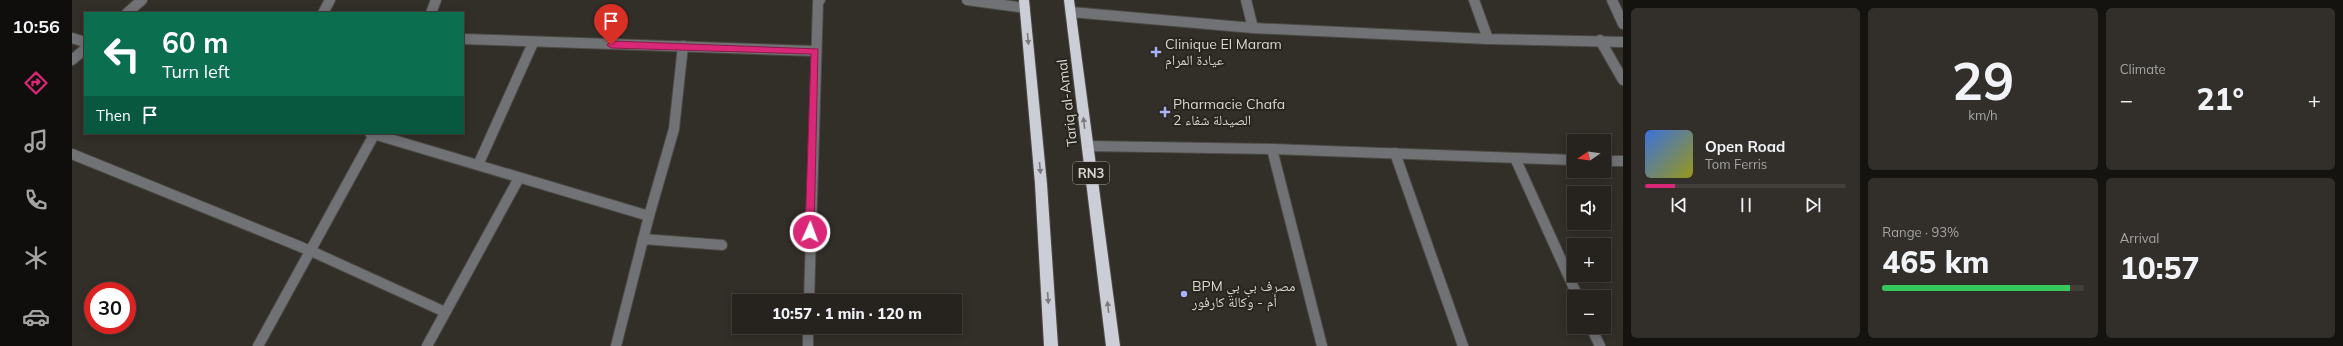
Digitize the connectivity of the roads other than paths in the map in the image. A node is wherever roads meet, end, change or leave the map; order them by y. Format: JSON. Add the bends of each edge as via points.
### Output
{"nodes":[{"id":1,"x":142,"y":0,"type":"edge"},
{"id":2,"x":330,"y":0,"type":"edge"},
{"id":3,"x":436,"y":0,"type":"edge"},
{"id":4,"x":820,"y":0,"type":"edge"},
{"id":5,"x":967,"y":0,"type":"edge"},
{"id":6,"x":1246,"y":0,"type":"edge"},
{"id":7,"x":1474,"y":0,"type":"edge"},
{"id":8,"x":1612,"y":0,"type":"edge"},
{"id":9,"x":1024,"y":4,"type":"edge"},
{"id":10,"x":1070,"y":6,"type":"edge"},
{"id":11,"x":128,"y":12,"type":"edge"},
{"id":12,"x":324,"y":12,"type":"edge"},
{"id":13,"x":431,"y":12,"type":"edge"},
{"id":14,"x":1623,"y":24,"type":"edge"},
{"id":15,"x":1253,"y":28,"type":"junction"},
{"id":16,"x":72,"y":38,"type":"edge"},
{"id":17,"x":464,"y":39,"type":"edge"},
{"id":18,"x":1488,"y":39,"type":"junction"},
{"id":19,"x":1600,"y":40,"type":"junction"},
{"id":20,"x":84,"y":42,"type":"edge"},
{"id":21,"x":1623,"y":42,"type":"edge"},
{"id":22,"x":533,"y":43,"type":"junction"},
{"id":23,"x":683,"y":46,"type":"junction"},
{"id":24,"x":84,"y":50,"type":"edge"},
{"id":25,"x":815,"y":51,"type":"junction"},
{"id":26,"x":72,"y":60,"type":"edge"},
{"id":27,"x":1623,"y":80,"type":"edge"},
{"id":28,"x":373,"y":134,"type":"edge"},
{"id":29,"x":1087,"y":146,"type":"junction"},
{"id":30,"x":1272,"y":149,"type":"junction"},
{"id":31,"x":1396,"y":153,"type":"junction"},
{"id":32,"x":72,"y":154,"type":"edge"},
{"id":33,"x":1515,"y":158,"type":"junction"},
{"id":34,"x":1567,"y":160,"type":"edge"},
{"id":35,"x":1611,"y":161,"type":"edge"},
{"id":36,"x":1623,"y":161,"type":"edge"},
{"id":37,"x":478,"y":166,"type":"junction"},
{"id":38,"x":519,"y":178,"type":"junction"},
{"id":39,"x":649,"y":216,"type":"junction"},
{"id":40,"x":643,"y":239,"type":"junction"},
{"id":41,"x":722,"y":245,"type":"dead end"},
{"id":42,"x":311,"y":251,"type":"junction"},
{"id":43,"x":1575,"y":290,"type":"edge"},
{"id":44,"x":809,"y":294,"type":"edge"},
{"id":45,"x":445,"y":312,"type":"junction"},
{"id":46,"x":808,"y":334,"type":"edge"},
{"id":47,"x":1594,"y":334,"type":"edge"},
{"id":48,"x":258,"y":346,"type":"edge"},
{"id":49,"x":427,"y":346,"type":"edge"},
{"id":50,"x":616,"y":346,"type":"edge"},
{"id":51,"x":808,"y":346,"type":"edge"},
{"id":52,"x":1051,"y":346,"type":"edge"},
{"id":53,"x":1113,"y":346,"type":"edge"},
{"id":54,"x":1322,"y":346,"type":"edge"},
{"id":55,"x":1463,"y":346,"type":"edge"},
{"id":56,"x":1600,"y":346,"type":"edge"}],
"edges":[{"from":1,"to":11,"type":"street"},
{"from":2,"to":12,"type":"street"},
{"from":3,"to":13,"type":"street"},
{"from":4,"to":25,"type":"street"},
{"from":5,"to":9,"type":"street"},
{"from":6,"to":15,"type":"street"},
{"from":7,"to":18,"type":"street"},
{"from":8,"to":14,"type":"street"},
{"from":9,"to":52,"type":"highway","one_way":true,"via":[[1041,184]]},
{"from":10,"to":15,"type":"street"},
{"from":29,"to":10,"type":"highway","name":"Tariq al-Amal","number":"RN3","one_way":true},
{"from":15,"to":18,"type":"street"},
{"from":16,"to":20,"type":"street"},
{"from":17,"to":22,"type":"street"},
{"from":18,"to":19,"type":"street"},
{"from":19,"to":21,"type":"street"},
{"from":19,"to":27,"type":"street"},
{"from":22,"to":23,"type":"street"},
{"from":22,"to":37,"type":"street"},
{"from":23,"to":25,"type":"street"},
{"from":23,"to":39,"type":"street","via":[[674,129]]},
{"from":24,"to":26,"type":"street"},
{"from":25,"to":44,"type":"street"},
{"from":28,"to":37,"type":"street"},
{"from":28,"to":42,"type":"street"},
{"from":29,"to":30,"type":"street"},
{"from":53,"to":29,"type":"highway","name":"Tariq al-Amal","number":"RN3","one_way":true},
{"from":30,"to":31,"type":"street"},
{"from":30,"to":54,"type":"street"},
{"from":31,"to":33,"type":"street"},
{"from":31,"to":55,"type":"street"},
{"from":32,"to":42,"type":"street"},
{"from":33,"to":34,"type":"street"},
{"from":33,"to":43,"type":"street"},
{"from":35,"to":36,"type":"street"},
{"from":37,"to":38,"type":"street"},
{"from":38,"to":39,"type":"street"},
{"from":38,"to":45,"type":"street"},
{"from":39,"to":40,"type":"street"},
{"from":40,"to":41,"type":"street"},
{"from":40,"to":50,"type":"street"},
{"from":42,"to":45,"type":"street"},
{"from":42,"to":48,"type":"street"},
{"from":45,"to":49,"type":"street"},
{"from":46,"to":51,"type":"street"},
{"from":47,"to":56,"type":"street"}]}
